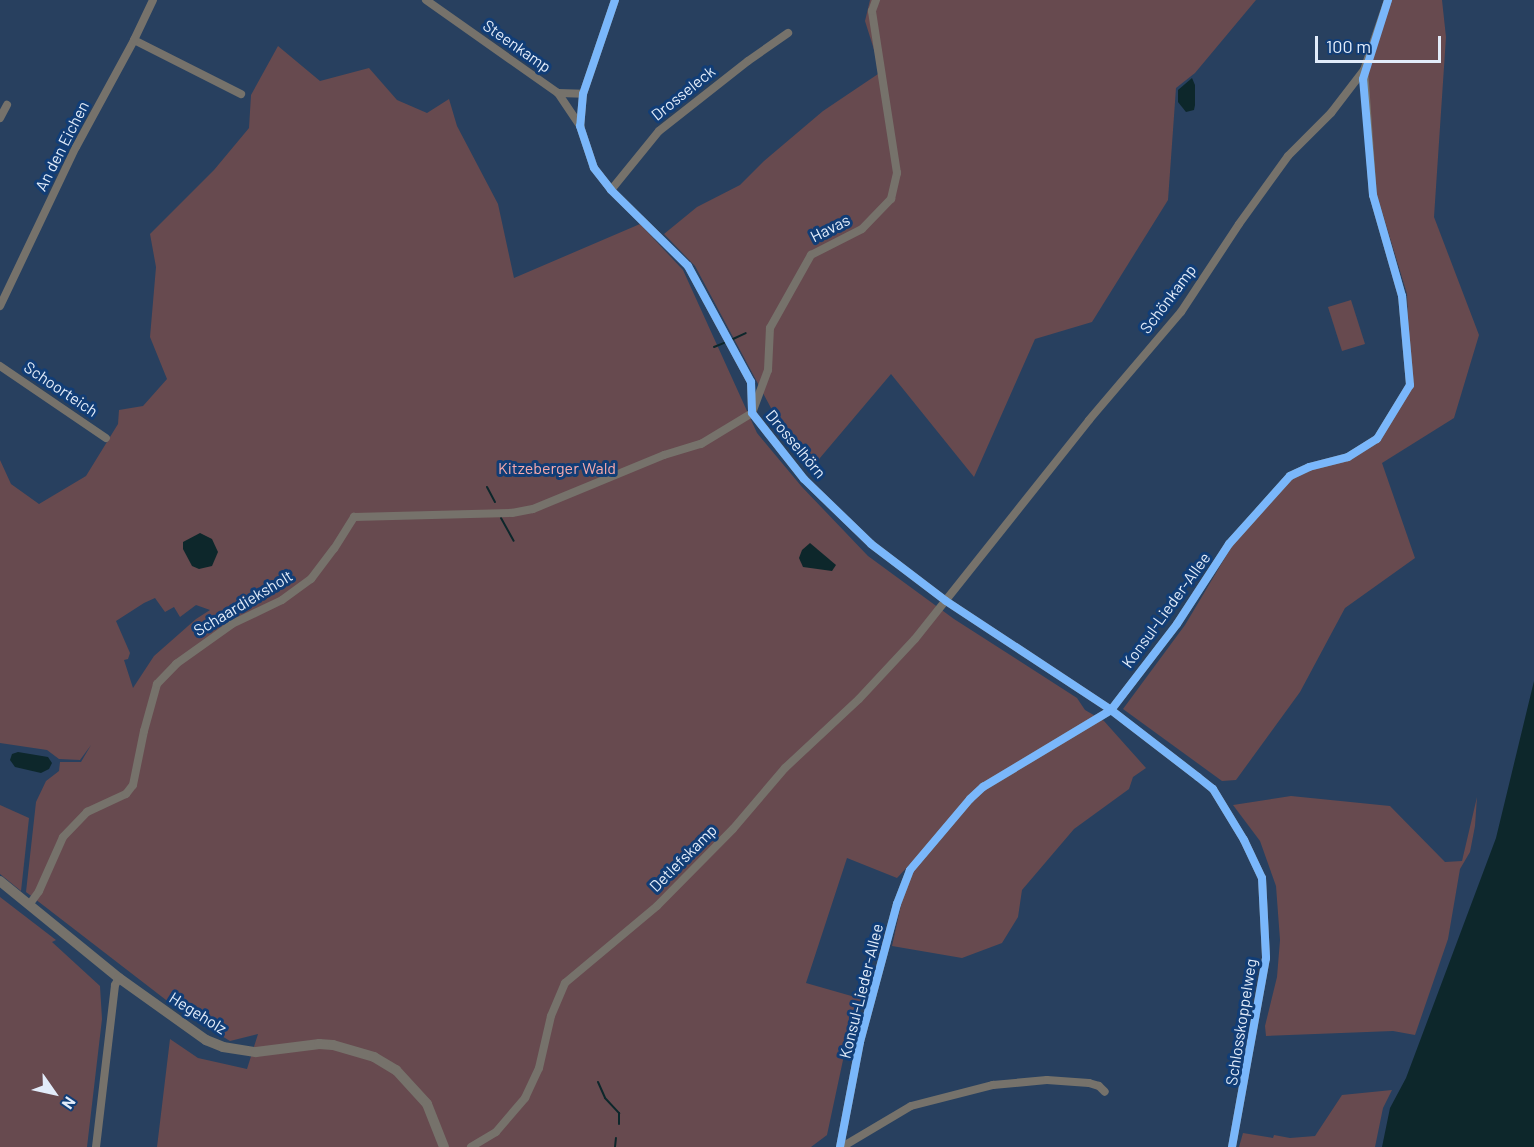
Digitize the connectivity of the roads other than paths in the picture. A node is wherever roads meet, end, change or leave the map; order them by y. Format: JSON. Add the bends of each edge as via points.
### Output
{"nodes":[{"id":1,"x":153,"y":0,"type":"edge"},
{"id":2,"x":426,"y":0,"type":"edge"},
{"id":3,"x":615,"y":0,"type":"edge"},
{"id":4,"x":876,"y":0,"type":"edge"},
{"id":5,"x":1388,"y":0,"type":"edge"},
{"id":6,"x":788,"y":33,"type":"dead end"},
{"id":7,"x":134,"y":40,"type":"junction"},
{"id":8,"x":1364,"y":70,"type":"junction"},
{"id":9,"x":558,"y":93,"type":"junction"},
{"id":10,"x":241,"y":94,"type":"dead end"},
{"id":11,"x":583,"y":94,"type":"junction"},
{"id":12,"x":7,"y":105,"type":"dead end"},
{"id":13,"x":0,"y":118,"type":"edge"},
{"id":14,"x":580,"y":126,"type":"junction"},
{"id":15,"x":611,"y":190,"type":"junction"},
{"id":16,"x":0,"y":306,"type":"edge"},
{"id":17,"x":0,"y":366,"type":"edge"},
{"id":18,"x":752,"y":413,"type":"junction"},
{"id":19,"x":106,"y":438,"type":"dead end"},
{"id":20,"x":946,"y":600,"type":"junction"},
{"id":21,"x":1111,"y":710,"type":"junction"},
{"id":22,"x":0,"y":881,"type":"edge"},
{"id":23,"x":29,"y":905,"type":"junction"},
{"id":24,"x":119,"y":978,"type":"junction"},
{"id":25,"x":1105,"y":1092,"type":"dead end"},
{"id":26,"x":96,"y":1147,"type":"edge"},
{"id":27,"x":444,"y":1147,"type":"edge"},
{"id":28,"x":471,"y":1147,"type":"edge"},
{"id":29,"x":841,"y":1147,"type":"edge"},
{"id":30,"x":1232,"y":1147,"type":"edge"}],
"edges":[{"from":1,"to":7,"type":"street","name":"An den Eichen"},
{"from":2,"to":9,"type":"street","name":"Steenkamp"},
{"from":3,"to":11,"type":"street","name":"Drosselhörn"},
{"from":4,"to":18,"type":"street","name":"Havas","via":[[872,11],[897,173],[891,199],[862,229],[811,255],[770,328],[768,370]]},
{"from":5,"to":8,"type":"street","name":"Schönkamp"},
{"from":6,"to":15,"type":"street","name":"Drosseleck","via":[[659,131]]},
{"from":7,"to":10,"type":"street"},
{"from":7,"to":16,"type":"street","name":"An den Eichen","via":[[76,147]]},
{"from":8,"to":20,"type":"street","name":"Schönkamp","via":[[1331,113],[1288,156],[1181,312],[1089,420]]},
{"from":8,"to":21,"type":"street","name":"Konsul-Lieder-Allee","via":[[1373,195],[1402,297],[1410,385],[1377,440],[1348,457],[1290,476],[1229,544],[1178,624]]},
{"from":9,"to":11,"type":"street"},
{"from":9,"to":14,"type":"street","name":"Steenkamp"},
{"from":11,"to":14,"type":"street","name":"Drosselhörn"},
{"from":12,"to":13,"type":"street"},
{"from":14,"to":15,"type":"street","name":"Drosselhörn","via":[[594,168]]},
{"from":15,"to":18,"type":"street","name":"Drosselhörn","via":[[687,266],[751,382]]},
{"from":17,"to":19,"type":"street","name":"Schoorteich"},
{"from":18,"to":20,"type":"street","name":"Drosselhörn","via":[[804,479],[871,544]]},
{"from":18,"to":23,"type":"street","name":"Schaardieksholt","via":[[701,444],[664,455],[533,509],[512,513],[354,517],[311,579],[282,600],[232,624],[176,664],[157,684],[133,785],[126,794],[87,812],[63,837]]},
{"from":20,"to":21,"type":"street","name":"Drosselhörn"},
{"from":20,"to":28,"type":"street","name":"Detlefskamp","via":[[859,699],[785,768],[657,906],[565,983],[525,1098],[496,1132]]},
{"from":21,"to":29,"type":"street","name":"Konsul-Lieder-Allee","via":[[983,787],[910,870],[863,1031]]},
{"from":21,"to":30,"type":"street","name":"Schlosskoppelweg","via":[[1213,789],[1262,878],[1266,958]]},
{"from":22,"to":23,"type":"street","name":"Hegeholz"},
{"from":23,"to":24,"type":"street","name":"Hegeholz"},
{"from":24,"to":26,"type":"street","via":[[115,985]]},
{"from":24,"to":27,"type":"street","name":"Hegeholz","via":[[188,1028],[223,1047],[256,1052],[326,1044],[374,1057],[413,1086],[427,1104]]},
{"from":25,"to":29,"type":"street","via":[[1089,1083],[1047,1080],[993,1085],[911,1106]]}]}
